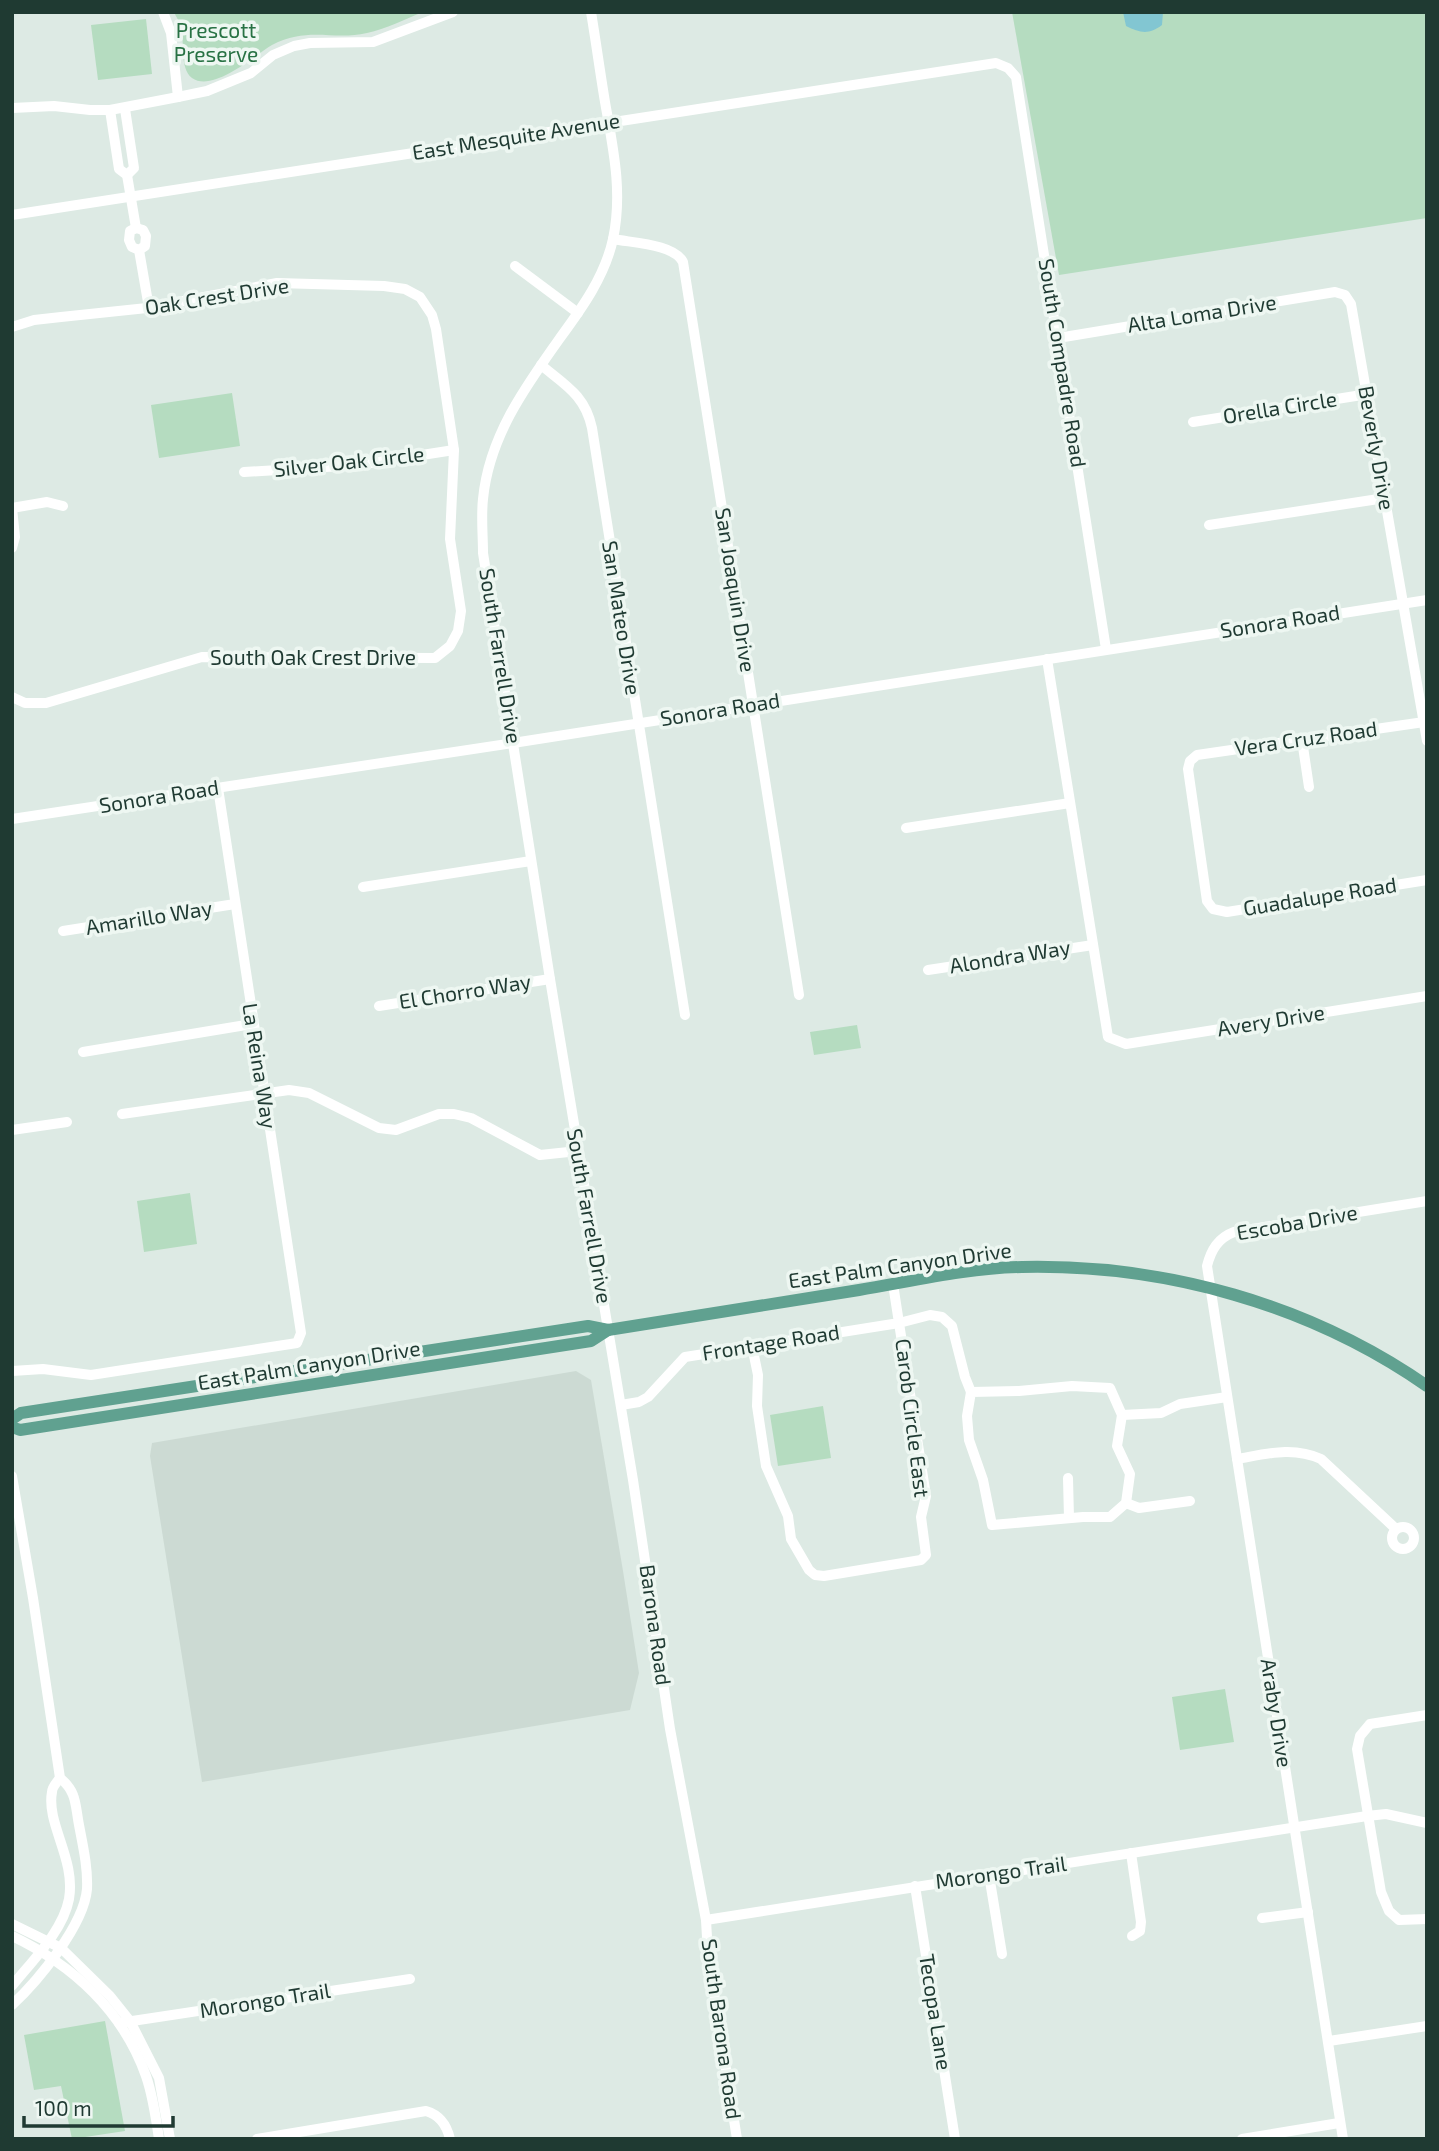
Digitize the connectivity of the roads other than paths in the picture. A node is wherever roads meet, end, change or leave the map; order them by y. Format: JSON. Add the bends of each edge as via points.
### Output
{"nodes":[{"id":1,"x":163,"y":12,"type":"edge"},
{"id":2,"x":453,"y":12,"type":"edge"},
{"id":3,"x":591,"y":12,"type":"edge"},
{"id":4,"x":1016,"y":77,"type":"joint"},
{"id":5,"x":178,"y":97,"type":"junction"},
{"id":6,"x":12,"y":108,"type":"edge"},
{"id":7,"x":125,"y":108,"type":"junction"},
{"id":8,"x":110,"y":110,"type":"junction"},
{"id":9,"x":609,"y":123,"type":"junction"},
{"id":10,"x":127,"y":175,"type":"junction"},
{"id":11,"x":131,"y":195,"type":"junction"},
{"id":12,"x":12,"y":215,"type":"edge"},
{"id":13,"x":613,"y":239,"type":"junction"},
{"id":14,"x":515,"y":267,"type":"dead end"},
{"id":15,"x":1345,"y":295,"type":"joint"},
{"id":16,"x":149,"y":308,"type":"junction"},
{"id":17,"x":578,"y":313,"type":"junction"},
{"id":18,"x":12,"y":327,"type":"edge"},
{"id":19,"x":1058,"y":338,"type":"junction"},
{"id":20,"x":541,"y":365,"type":"junction"},
{"id":21,"x":1368,"y":394,"type":"junction"},
{"id":22,"x":1193,"y":422,"type":"dead end"},
{"id":23,"x":454,"y":450,"type":"junction"},
{"id":24,"x":244,"y":472,"type":"dead end"},
{"id":25,"x":1385,"y":498,"type":"junction"},
{"id":26,"x":63,"y":506,"type":"dead end"},
{"id":27,"x":12,"y":508,"type":"edge"},
{"id":28,"x":1209,"y":526,"type":"dead end"},
{"id":29,"x":12,"y":548,"type":"edge"},
{"id":30,"x":1427,"y":600,"type":"edge"},
{"id":31,"x":1404,"y":603,"type":"junction"},
{"id":32,"x":1106,"y":649,"type":"junction"},
{"id":33,"x":1047,"y":659,"type":"junction"},
{"id":34,"x":12,"y":697,"type":"edge"},
{"id":35,"x":753,"y":704,"type":"junction"},
{"id":36,"x":1424,"y":722,"type":"junction"},
{"id":37,"x":637,"y":723,"type":"junction"},
{"id":38,"x":1302,"y":740,"type":"junction"},
{"id":39,"x":1427,"y":741,"type":"edge"},
{"id":40,"x":513,"y":743,"type":"junction"},
{"id":41,"x":1309,"y":787,"type":"dead end"},
{"id":42,"x":218,"y":788,"type":"junction"},
{"id":43,"x":1070,"y":803,"type":"junction"},
{"id":44,"x":12,"y":819,"type":"edge"},
{"id":45,"x":906,"y":828,"type":"dead end"},
{"id":46,"x":531,"y":861,"type":"junction"},
{"id":47,"x":1427,"y":880,"type":"edge"},
{"id":48,"x":363,"y":887,"type":"dead end"},
{"id":49,"x":235,"y":904,"type":"junction"},
{"id":50,"x":1213,"y":909,"type":"joint"},
{"id":51,"x":63,"y":931,"type":"dead end"},
{"id":52,"x":1093,"y":945,"type":"junction"},
{"id":53,"x":928,"y":970,"type":"dead end"},
{"id":54,"x":550,"y":979,"type":"junction"},
{"id":55,"x":799,"y":996,"type":"dead end"},
{"id":56,"x":1427,"y":996,"type":"edge"},
{"id":57,"x":379,"y":1006,"type":"dead end"},
{"id":58,"x":685,"y":1015,"type":"dead end"},
{"id":59,"x":252,"y":1024,"type":"junction"},
{"id":60,"x":83,"y":1052,"type":"dead end"},
{"id":61,"x":264,"y":1094,"type":"junction"},
{"id":62,"x":122,"y":1114,"type":"dead end"},
{"id":63,"x":66,"y":1122,"type":"dead end"},
{"id":64,"x":12,"y":1130,"type":"edge"},
{"id":65,"x":578,"y":1151,"type":"junction"},
{"id":66,"x":1427,"y":1201,"type":"edge"},
{"id":67,"x":893,"y":1284,"type":"junction"},
{"id":68,"x":1209,"y":1288,"type":"junction"},
{"id":69,"x":900,"y":1324,"type":"junction"},
{"id":70,"x":608,"y":1330,"type":"junction"},
{"id":71,"x":752,"y":1346,"type":"junction"},
{"id":72,"x":12,"y":1371,"type":"edge"},
{"id":73,"x":1427,"y":1386,"type":"edge"},
{"id":74,"x":971,"y":1392,"type":"junction"},
{"id":75,"x":1227,"y":1396,"type":"junction"},
{"id":76,"x":621,"y":1405,"type":"junction"},
{"id":77,"x":1122,"y":1415,"type":"junction"},
{"id":78,"x":12,"y":1419,"type":"edge"},
{"id":79,"x":12,"y":1427,"type":"edge"},
{"id":80,"x":1237,"y":1459,"type":"junction"},
{"id":81,"x":12,"y":1476,"type":"edge"},
{"id":82,"x":1068,"y":1478,"type":"dead end"},
{"id":83,"x":1190,"y":1501,"type":"dead end"},
{"id":84,"x":1126,"y":1503,"type":"junction"},
{"id":85,"x":1069,"y":1518,"type":"junction"},
{"id":86,"x":1396,"y":1529,"type":"dead end"},
{"id":87,"x":1427,"y":1715,"type":"edge"},
{"id":88,"x":60,"y":1778,"type":"junction"},
{"id":89,"x":1367,"y":1816,"type":"junction"},
{"id":90,"x":1427,"y":1823,"type":"edge"},
{"id":91,"x":1295,"y":1828,"type":"junction"},
{"id":92,"x":81,"y":1835,"type":"junction"},
{"id":93,"x":61,"y":1840,"type":"junction"},
{"id":94,"x":1131,"y":1853,"type":"junction"},
{"id":95,"x":989,"y":1875,"type":"junction"},
{"id":96,"x":915,"y":1886,"type":"junction"},
{"id":97,"x":1308,"y":1912,"type":"junction"},
{"id":98,"x":1262,"y":1918,"type":"dead end"},
{"id":99,"x":1427,"y":1919,"type":"edge"},
{"id":100,"x":706,"y":1920,"type":"junction"},
{"id":101,"x":12,"y":1924,"type":"edge"},
{"id":102,"x":12,"y":1936,"type":"edge"},
{"id":103,"x":1132,"y":1937,"type":"dead end"},
{"id":104,"x":48,"y":1941,"type":"junction"},
{"id":105,"x":61,"y":1948,"type":"junction"},
{"id":106,"x":40,"y":1951,"type":"junction"},
{"id":107,"x":1002,"y":1954,"type":"dead end"},
{"id":108,"x":53,"y":1958,"type":"junction"},
{"id":109,"x":410,"y":1979,"type":"dead end"},
{"id":110,"x":12,"y":1986,"type":"edge"},
{"id":111,"x":12,"y":2006,"type":"edge"},
{"id":112,"x":130,"y":2021,"type":"junction"},
{"id":113,"x":119,"y":2023,"type":"junction"},
{"id":114,"x":1427,"y":2026,"type":"edge"},
{"id":115,"x":1329,"y":2041,"type":"junction"},
{"id":116,"x":1339,"y":2123,"type":"junction"},
{"id":117,"x":159,"y":2139,"type":"edge"},
{"id":118,"x":170,"y":2139,"type":"edge"},
{"id":119,"x":257,"y":2139,"type":"edge"},
{"id":120,"x":450,"y":2139,"type":"edge"},
{"id":121,"x":737,"y":2139,"type":"edge"},
{"id":122,"x":955,"y":2139,"type":"edge"},
{"id":123,"x":1242,"y":2139,"type":"edge"},
{"id":124,"x":1343,"y":2139,"type":"edge"}],
"edges":[{"from":1,"to":5,"type":"street","via":[[172,33]]},
{"from":2,"to":5,"type":"street","via":[[373,42],[294,46],[273,55],[251,73]]},
{"from":3,"to":9,"type":"street","name":"South Farrell Drive"},
{"from":4,"to":9,"type":"street","name":"East Mesquite Avenue","via":[[996,63]]},
{"from":4,"to":19,"type":"street","name":"South Compadre Road"},
{"from":5,"to":7,"type":"street"},
{"from":6,"to":8,"type":"street"},
{"from":7,"to":8,"type":"street"},
{"from":7,"to":10,"type":"street","via":[[134,168]]},
{"from":8,"to":10,"type":"street","via":[[119,169]]},
{"from":9,"to":11,"type":"street","name":"East Mesquite Avenue"},
{"from":9,"to":13,"type":"street","name":"South Farrell Drive","via":[[618,194]]},
{"from":10,"to":11,"type":"street"},
{"from":11,"to":12,"type":"street","name":"East Mesquite Avenue"},
{"from":11,"to":16,"type":"street","via":[[136,228],[146,236],[145,246],[139,250]]},
{"from":13,"to":17,"type":"street","name":"South Farrell Drive"},
{"from":13,"to":35,"type":"street","name":"San Joaquin Drive","via":[[671,249],[683,261]]},
{"from":14,"to":17,"type":"street"},
{"from":15,"to":19,"type":"street","name":"Alta Loma Drive","via":[[1335,292]]},
{"from":15,"to":21,"type":"street","name":"Beverly Drive","via":[[1351,304]]},
{"from":16,"to":18,"type":"street","name":"Oak Crest Drive","via":[[34,320]]},
{"from":16,"to":23,"type":"street","name":"Oak Crest Drive","via":[[277,283],[405,289],[420,297],[432,315]]},
{"from":17,"to":20,"type":"street","name":"South Farrell Drive"},
{"from":19,"to":32,"type":"street","name":"South Compadre Road"},
{"from":20,"to":37,"type":"street","name":"San Mateo Drive","via":[[578,396],[589,412]]},
{"from":20,"to":40,"type":"street","name":"South Farrell Drive","via":[[496,442],[482,502],[484,553]]},
{"from":21,"to":22,"type":"street","name":"Orella Circle"},
{"from":21,"to":25,"type":"street","name":"Beverly Drive"},
{"from":23,"to":24,"type":"street","name":"Silver Oak Circle","via":[[358,465]]},
{"from":23,"to":34,"type":"street","name":"South Oak Crest Drive","via":[[450,539],[461,611],[450,646],[435,657],[202,657],[46,703],[25,704]]},
{"from":25,"to":28,"type":"street"},
{"from":25,"to":31,"type":"street","name":"Beverly Drive"},
{"from":26,"to":27,"type":"street","via":[[47,502]]},
{"from":27,"to":29,"type":"street"},
{"from":30,"to":31,"type":"street","name":"Sonora Road"},
{"from":31,"to":32,"type":"street","name":"Sonora Road"},
{"from":31,"to":36,"type":"street","name":"Beverly Drive"},
{"from":32,"to":33,"type":"street","name":"Sonora Road"},
{"from":33,"to":35,"type":"street","name":"Sonora Road"},
{"from":33,"to":43,"type":"street"},
{"from":35,"to":37,"type":"street","name":"Sonora Road"},
{"from":35,"to":55,"type":"street","name":"San Joaquin Drive"},
{"from":36,"to":38,"type":"street","name":"Vera Cruz Road"},
{"from":36,"to":39,"type":"street","name":"Beverly Drive"},
{"from":37,"to":40,"type":"street","name":"Sonora Road"},
{"from":37,"to":58,"type":"street","name":"San Mateo Drive"},
{"from":38,"to":41,"type":"street"},
{"from":38,"to":50,"type":"street","name":"Vera Cruz Road","via":[[1197,755],[1190,761],[1207,901]]},
{"from":40,"to":42,"type":"street","name":"Sonora Road"},
{"from":40,"to":46,"type":"street","name":"South Farrell Drive"},
{"from":42,"to":44,"type":"street","name":"Sonora Road"},
{"from":42,"to":49,"type":"street","name":"La Reina Way"},
{"from":43,"to":45,"type":"street"},
{"from":43,"to":52,"type":"street"},
{"from":46,"to":48,"type":"street"},
{"from":46,"to":54,"type":"street","name":"South Farrell Drive"},
{"from":47,"to":50,"type":"street","name":"Guadalupe Road","via":[[1227,912]]},
{"from":49,"to":51,"type":"street","name":"Amarillo Way"},
{"from":49,"to":59,"type":"street","name":"La Reina Way"},
{"from":52,"to":53,"type":"street","name":"Alondra Way"},
{"from":52,"to":56,"type":"street","name":"Avery Drive","via":[[1108,1037],[1126,1044]]},
{"from":54,"to":57,"type":"street","name":"El Chorro Way"},
{"from":54,"to":65,"type":"street","name":"South Farrell Drive"},
{"from":59,"to":60,"type":"street"},
{"from":59,"to":61,"type":"street","name":"La Reina Way"},
{"from":61,"to":62,"type":"street"},
{"from":61,"to":65,"type":"street","via":[[310,1093],[379,1128],[396,1130],[439,1114],[454,1114],[471,1118],[540,1155]]},
{"from":61,"to":72,"type":"street","name":"La Reina Way","via":[[300,1333],[297,1343],[91,1375],[43,1369]]},
{"from":63,"to":64,"type":"street"},
{"from":65,"to":70,"type":"street","name":"South Farrell Drive"},
{"from":66,"to":68,"type":"street","name":"Escoba Drive","via":[[1228,1234],[1215,1246],[1208,1263]]},
{"from":67,"to":68,"type":"main road","name":"East Palm Canyon Drive","via":[[1020,1267],[1104,1270]]},
{"from":67,"to":69,"type":"street"},
{"from":67,"to":70,"type":"main road","name":"East Palm Canyon Drive"},
{"from":68,"to":73,"type":"main road","name":"East Palm Canyon Drive","via":[[1346,1336]]},
{"from":68,"to":75,"type":"street","name":"Araby Drive"},
{"from":69,"to":71,"type":"street","name":"Frontage Road"},
{"from":69,"to":71,"type":"street","name":"Carob Circle East","via":[[926,1496],[921,1517],[926,1555],[921,1560],[824,1576],[809,1570],[791,1539],[788,1516],[766,1466]]},
{"from":69,"to":74,"type":"street","name":"Frontage Road","via":[[930,1315],[942,1317],[952,1326]]},
{"from":70,"to":76,"type":"street","name":"Barona Road"},
{"from":70,"to":78,"type":"main road","name":"East Palm Canyon Drive","via":[[588,1326],[21,1413]]},
{"from":70,"to":79,"type":"main road","name":"East Palm Canyon Drive","via":[[591,1341],[20,1430]]},
{"from":71,"to":76,"type":"street","name":"Frontage Road","via":[[685,1357],[648,1397]]},
{"from":74,"to":77,"type":"street","via":[[1110,1388]]},
{"from":74,"to":85,"type":"street","via":[[969,1440],[992,1525]]},
{"from":75,"to":77,"type":"street","via":[[1180,1404],[1161,1413]]},
{"from":75,"to":80,"type":"street","name":"Araby Drive"},
{"from":76,"to":100,"type":"street","name":"Barona Road","via":[[670,1729]]},
{"from":77,"to":84,"type":"street","via":[[1117,1446],[1130,1475]]},
{"from":80,"to":86,"type":"street","via":[[1282,1451],[1321,1459]]},
{"from":80,"to":91,"type":"street","name":"Araby Drive"},
{"from":81,"to":88,"type":"street"},
{"from":82,"to":85,"type":"street"},
{"from":83,"to":84,"type":"street","via":[[1139,1508]]},
{"from":84,"to":85,"type":"street","via":[[1110,1517]]},
{"from":87,"to":89,"type":"street","via":[[1370,1724],[1360,1736],[1357,1749]]},
{"from":88,"to":92,"type":"street","via":[[71,1787]]},
{"from":88,"to":93,"type":"street","via":[[51,1790]]},
{"from":89,"to":90,"type":"street","name":"Morongo Trail","via":[[1386,1814]]},
{"from":89,"to":91,"type":"street","name":"Morongo Trail"},
{"from":89,"to":99,"type":"street","via":[[1381,1892],[1389,1911],[1398,1920]]},
{"from":91,"to":94,"type":"street","name":"Morongo Trail"},
{"from":91,"to":97,"type":"street","name":"Araby Drive"},
{"from":92,"to":93,"type":"street"},
{"from":92,"to":105,"type":"street","via":[[87,1873],[85,1903]]},
{"from":93,"to":104,"type":"street","via":[[70,1873],[69,1896]]},
{"from":94,"to":95,"type":"street","name":"Morongo Trail"},
{"from":94,"to":103,"type":"street","via":[[1141,1922],[1140,1931]]},
{"from":95,"to":96,"type":"street","name":"Morongo Trail"},
{"from":95,"to":107,"type":"street"},
{"from":96,"to":100,"type":"street","name":"Morongo Trail"},
{"from":96,"to":122,"type":"street","name":"Tecopa Lane"},
{"from":97,"to":98,"type":"street"},
{"from":97,"to":115,"type":"street","name":"Araby Drive"},
{"from":100,"to":121,"type":"street","name":"South Barona Road"},
{"from":101,"to":104,"type":"street"},
{"from":102,"to":106,"type":"street"},
{"from":104,"to":105,"type":"street"},
{"from":104,"to":106,"type":"street"},
{"from":105,"to":108,"type":"street"},
{"from":105,"to":112,"type":"street"},
{"from":106,"to":108,"type":"street"},
{"from":106,"to":110,"type":"street"},
{"from":108,"to":111,"type":"street"},
{"from":108,"to":113,"type":"street","via":[[79,1978]]},
{"from":109,"to":112,"type":"street","name":"Morongo Trail"},
{"from":112,"to":113,"type":"street","name":"Morongo Trail"},
{"from":112,"to":118,"type":"street","via":[[159,2078]]},
{"from":113,"to":117,"type":"street","via":[[146,2075]]},
{"from":114,"to":115,"type":"street"},
{"from":115,"to":116,"type":"street","name":"Araby Drive"},
{"from":116,"to":123,"type":"street"},
{"from":116,"to":124,"type":"street","name":"Araby Drive"},
{"from":119,"to":120,"type":"street","via":[[426,2111],[447,2127]]}]}
